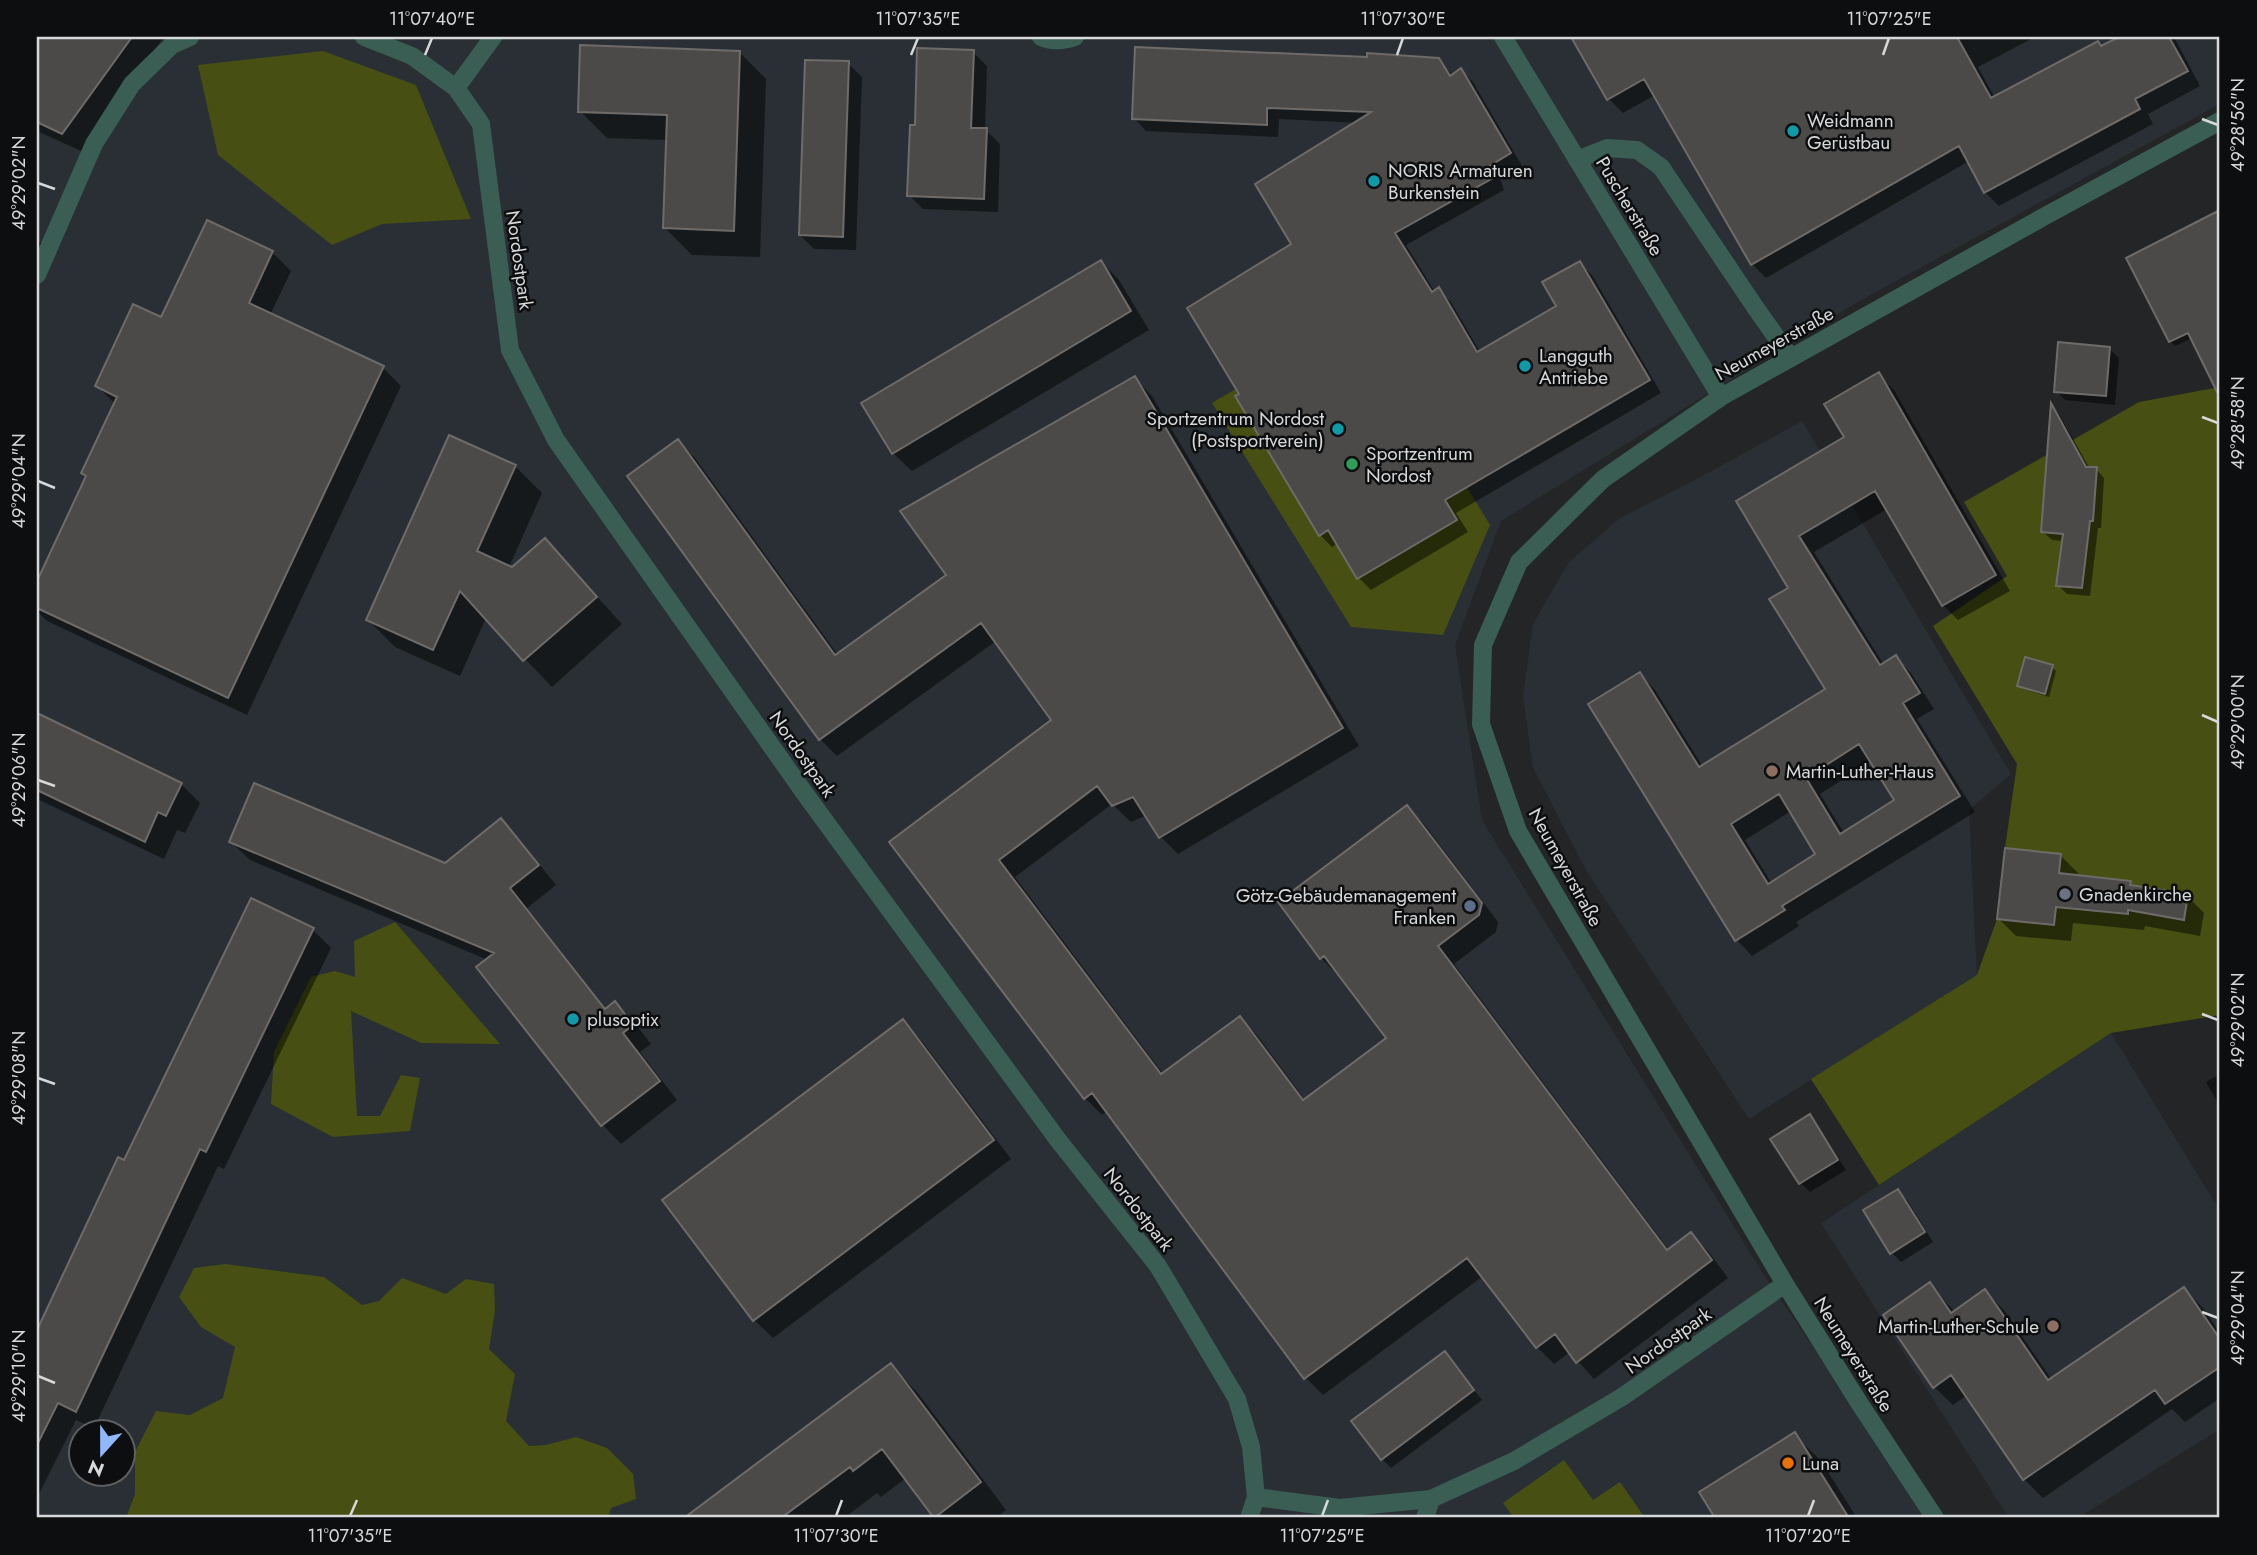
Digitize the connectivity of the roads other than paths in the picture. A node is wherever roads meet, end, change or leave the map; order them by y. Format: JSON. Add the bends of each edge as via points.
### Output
{"nodes":[{"id":1,"x":190,"y":37,"type":"edge"},
{"id":2,"x":364,"y":37,"type":"edge"},
{"id":3,"x":493,"y":37,"type":"edge"},
{"id":4,"x":1041,"y":37,"type":"edge"},
{"id":5,"x":1074,"y":37,"type":"edge"},
{"id":6,"x":1503,"y":37,"type":"edge"},
{"id":7,"x":456,"y":88,"type":"junction"},
{"id":8,"x":2220,"y":121,"type":"edge"},
{"id":9,"x":1577,"y":160,"type":"junction"},
{"id":10,"x":37,"y":275,"type":"edge"},
{"id":11,"x":1791,"y":358,"type":"junction"},
{"id":12,"x":1721,"y":397,"type":"junction"},
{"id":13,"x":1785,"y":1284,"type":"junction"},
{"id":14,"x":1256,"y":1497,"type":"junction"},
{"id":15,"x":1431,"y":1499,"type":"junction"},
{"id":16,"x":1249,"y":1518,"type":"edge"},
{"id":17,"x":1425,"y":1518,"type":"edge"},
{"id":18,"x":1935,"y":1518,"type":"edge"}],
"edges":[{"from":1,"to":10,"type":"street","via":[[172,45],[132,84],[94,144]]},
{"from":2,"to":7,"type":"street","name":"Nordostpark","via":[[412,56]]},
{"from":3,"to":7,"type":"street"},
{"from":4,"to":5,"type":"street"},
{"from":6,"to":9,"type":"street","name":"Puscherstraße"},
{"from":7,"to":14,"type":"street","name":"Nordostpark","via":[[481,124],[510,350],[556,440],[1058,1140],[1158,1266],[1237,1399],[1251,1447]]},
{"from":8,"to":11,"type":"street","name":"Neumeyerstraße"},
{"from":9,"to":11,"type":"street","via":[[1607,148],[1637,150],[1661,167]]},
{"from":9,"to":12,"type":"street","name":"Puscherstraße"},
{"from":11,"to":12,"type":"street","name":"Neumeyerstraße"},
{"from":12,"to":13,"type":"street","name":"Neumeyerstraße","via":[[1602,479],[1519,562],[1483,645],[1481,723],[1518,831]]},
{"from":13,"to":15,"type":"street","name":"Nordostpark","via":[[1622,1397],[1514,1461]]},
{"from":13,"to":18,"type":"street","name":"Neumeyerstraße"},
{"from":14,"to":15,"type":"street","name":"Nordostpark","via":[[1340,1508]]},
{"from":14,"to":16,"type":"street","name":"Nordostpark"},
{"from":15,"to":17,"type":"street"}]}
